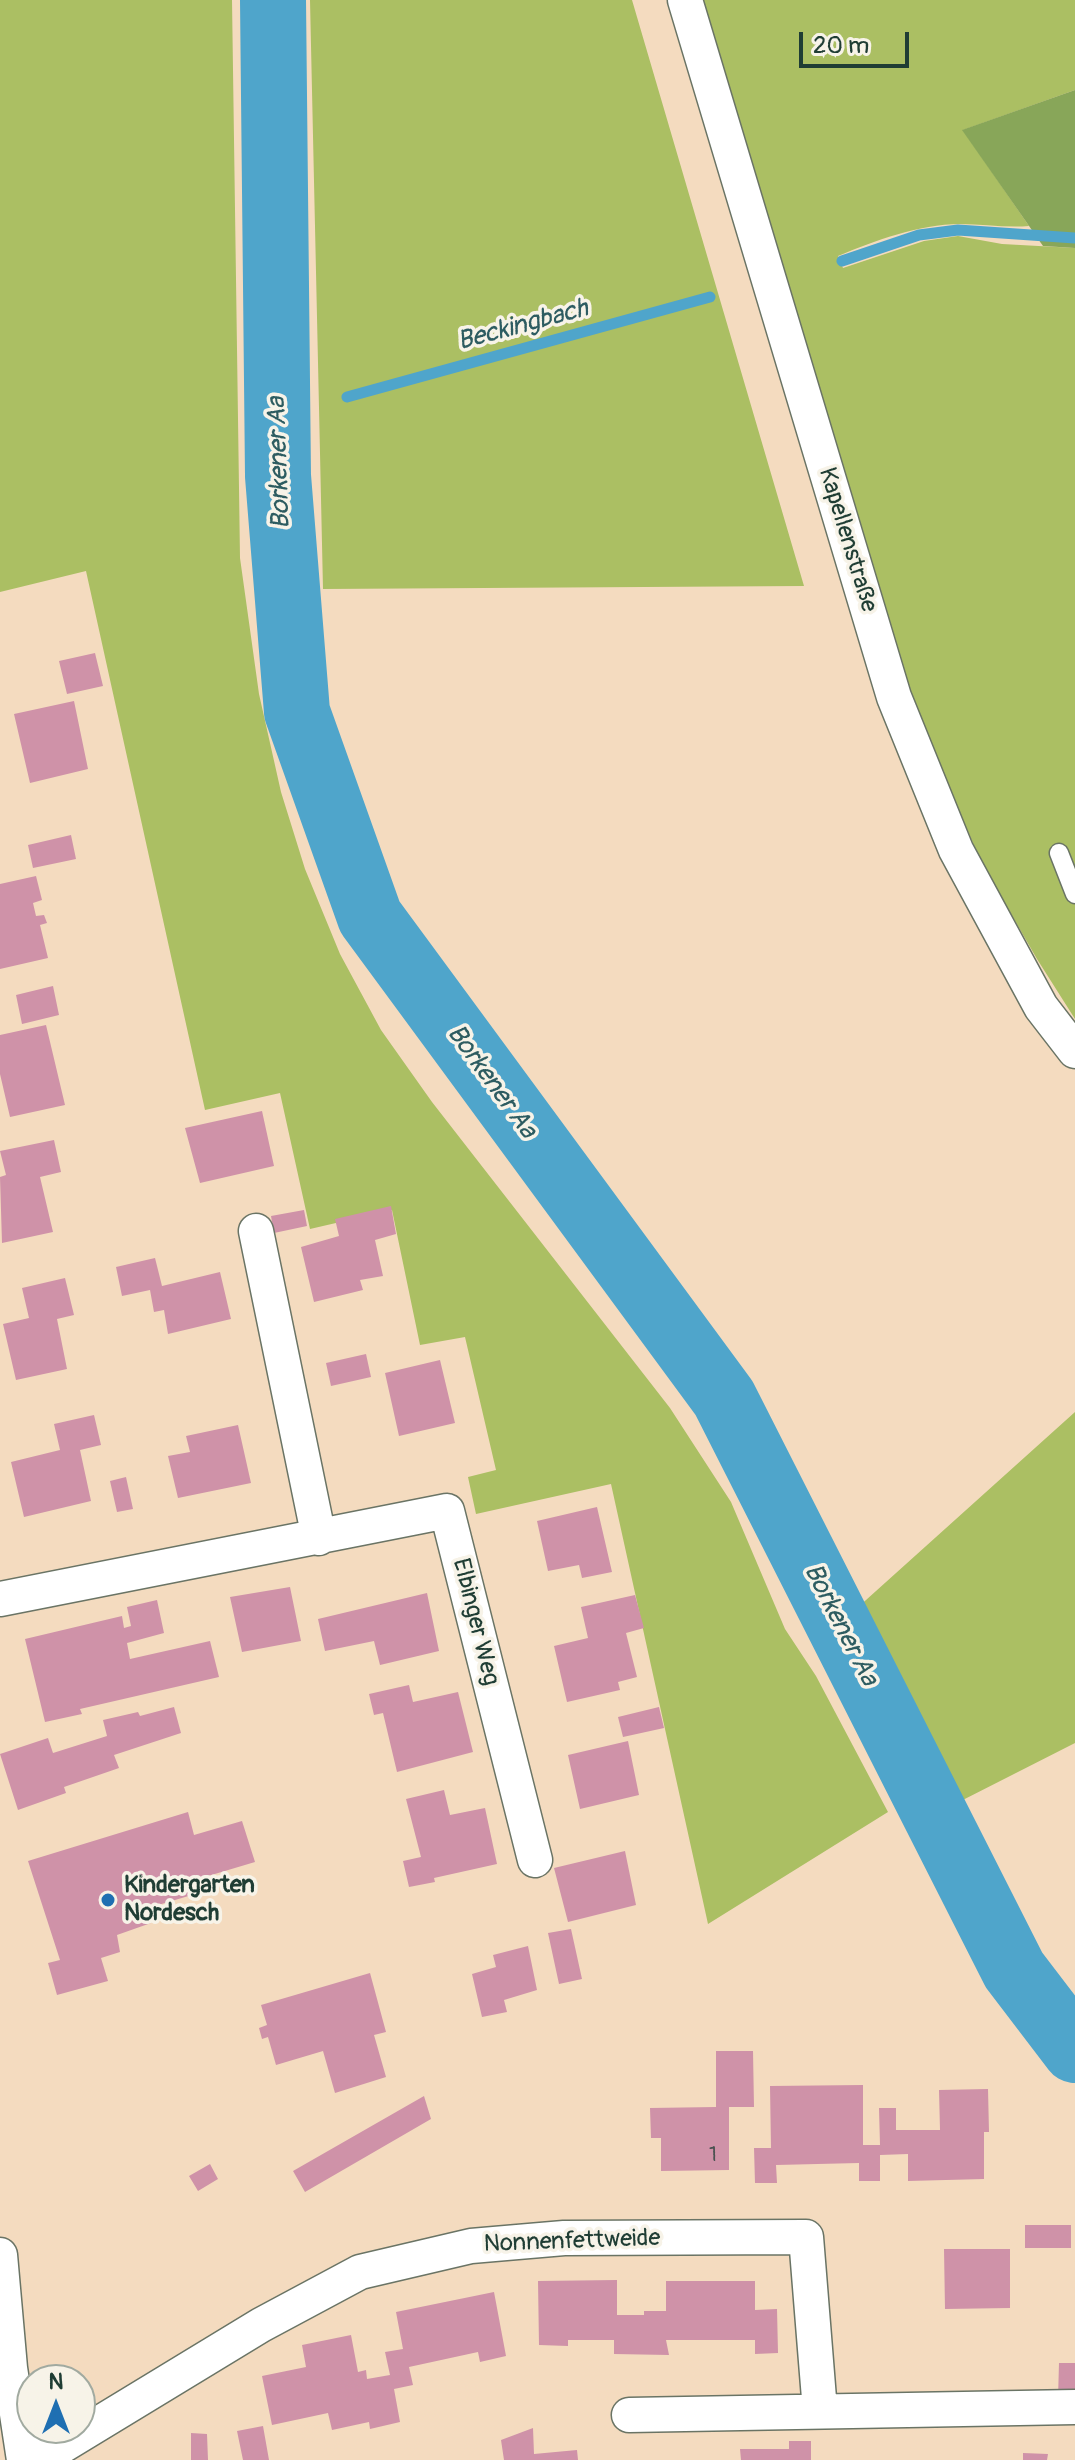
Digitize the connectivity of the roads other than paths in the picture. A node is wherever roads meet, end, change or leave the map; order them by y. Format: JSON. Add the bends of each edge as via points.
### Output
{"nodes":[{"id":1,"x":685,"y":0,"type":"edge"},
{"id":2,"x":1059,"y":853,"type":"dead end"},
{"id":3,"x":1075,"y":894,"type":"edge"},
{"id":4,"x":1069,"y":1033,"type":"edge"},
{"id":5,"x":256,"y":1231,"type":"dead end"},
{"id":6,"x":319,"y":1538,"type":"junction"},
{"id":7,"x":0,"y":1599,"type":"edge"},
{"id":8,"x":535,"y":1860,"type":"dead end"},
{"id":9,"x":0,"y":2255,"type":"edge"},
{"id":10,"x":1075,"y":2407,"type":"edge"},
{"id":11,"x":820,"y":2411,"type":"junction"},
{"id":12,"x":629,"y":2415,"type":"dead end"},
{"id":13,"x":24,"y":2459,"type":"edge"}],
"edges":[{"from":1,"to":4,"type":"street","name":"Kapellenstraße","via":[[894,697],[956,850],[1041,1007]]},
{"from":2,"to":3,"type":"lane"},
{"from":5,"to":6,"type":"street"},
{"from":6,"to":7,"type":"street","name":"Elbinger Weg"},
{"from":6,"to":8,"type":"street","name":"Elbinger Weg","via":[[447,1511]]},
{"from":9,"to":13,"type":"street"},
{"from":10,"to":11,"type":"street"},
{"from":11,"to":12,"type":"street"},
{"from":11,"to":13,"type":"street","name":"Nonnenfettweide","via":[[806,2237],[564,2238],[471,2246],[360,2272],[261,2325],[57,2449]]}]}
